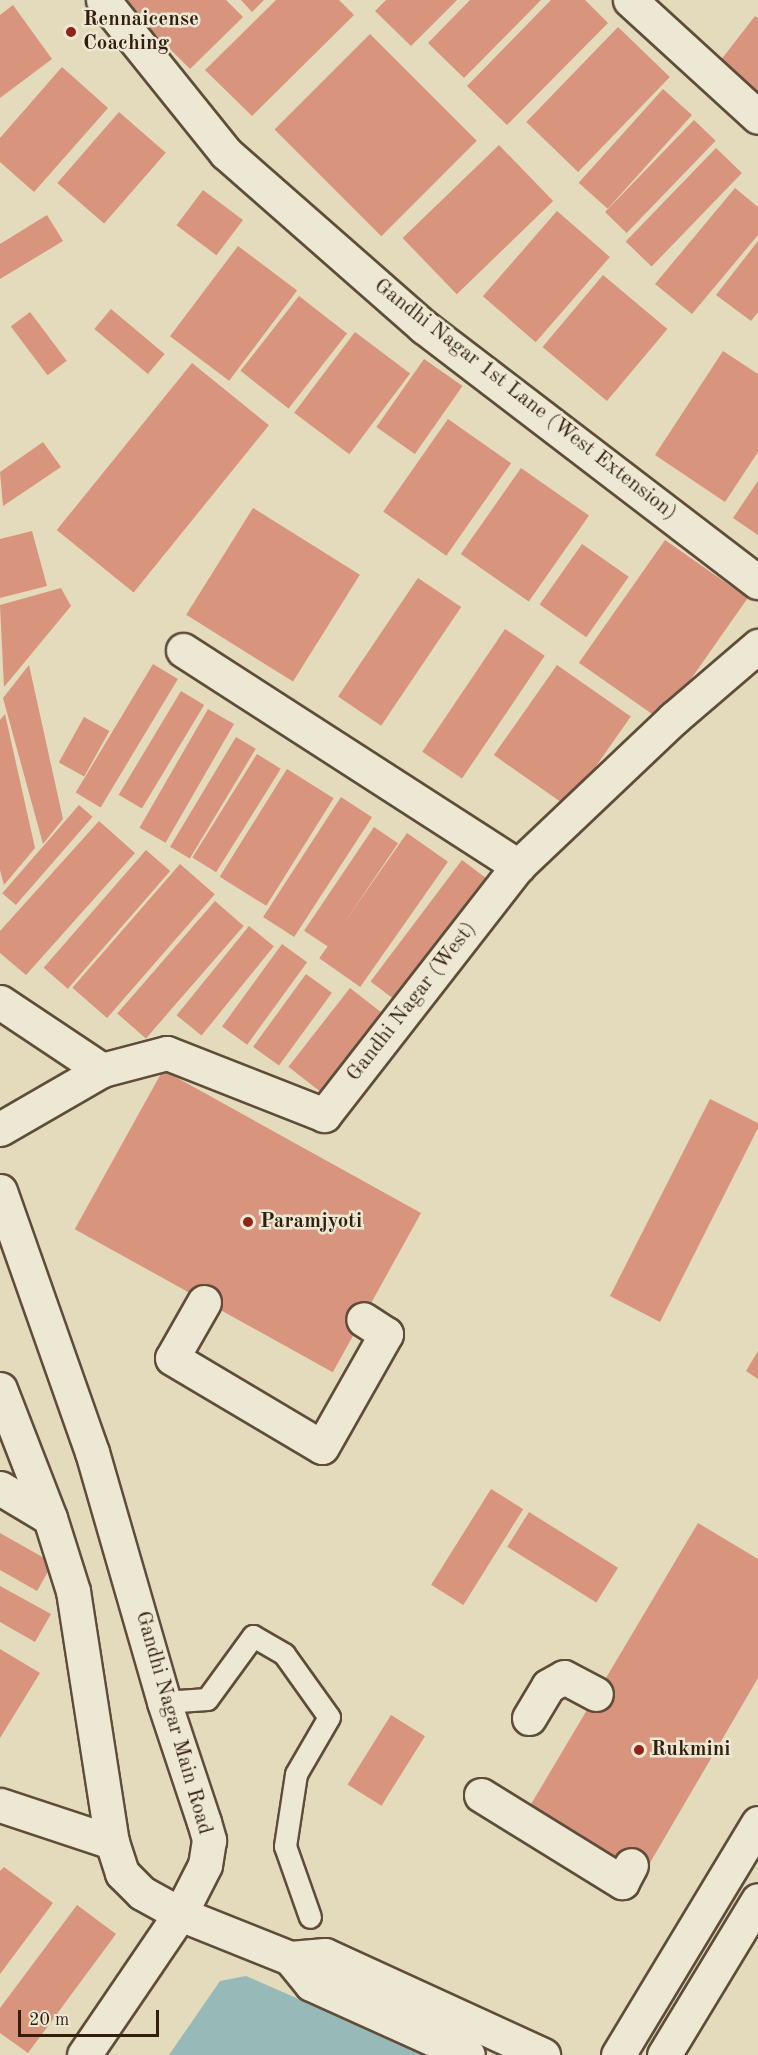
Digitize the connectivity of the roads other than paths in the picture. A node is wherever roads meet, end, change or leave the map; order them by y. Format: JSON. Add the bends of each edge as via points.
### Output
{"nodes":[{"id":1,"x":630,"y":0,"type":"edge"},
{"id":2,"x":103,"y":1,"type":"edge"},
{"id":3,"x":758,"y":117,"type":"edge"},
{"id":4,"x":758,"y":582,"type":"edge"},
{"id":5,"x":758,"y":646,"type":"edge"},
{"id":6,"x":183,"y":650,"type":"dead end"},
{"id":7,"x":518,"y":866,"type":"junction"},
{"id":8,"x":0,"y":1002,"type":"edge"},
{"id":9,"x":102,"y":1070,"type":"junction"},
{"id":10,"x":0,"y":1129,"type":"edge"},
{"id":11,"x":0,"y":1191,"type":"edge"},
{"id":12,"x":204,"y":1302,"type":"dead end"},
{"id":13,"x":363,"y":1319,"type":"dead end"},
{"id":14,"x":0,"y":1389,"type":"edge"},
{"id":15,"x":0,"y":1488,"type":"edge"},
{"id":16,"x":50,"y":1518,"type":"junction"},
{"id":17,"x":596,"y":1694,"type":"dead end"},
{"id":18,"x":164,"y":1702,"type":"junction"},
{"id":19,"x":529,"y":1718,"type":"dead end"},
{"id":20,"x":481,"y":1795,"type":"dead end"},
{"id":21,"x":0,"y":1806,"type":"edge"},
{"id":22,"x":758,"y":1823,"type":"edge"},
{"id":23,"x":112,"y":1842,"type":"junction"},
{"id":24,"x":631,"y":1865,"type":"dead end"},
{"id":25,"x":758,"y":1900,"type":"edge"},
{"id":26,"x":180,"y":1914,"type":"junction"},
{"id":27,"x":310,"y":1917,"type":"dead end"},
{"id":28,"x":290,"y":1958,"type":"junction"},
{"id":29,"x":84,"y":2055,"type":"edge"},
{"id":30,"x":468,"y":2055,"type":"edge"},
{"id":31,"x":543,"y":2055,"type":"edge"},
{"id":32,"x":618,"y":2055,"type":"edge"},
{"id":33,"x":664,"y":2055,"type":"edge"}],
"edges":[{"from":1,"to":3,"type":"street"},
{"from":2,"to":4,"type":"street","name":"Gandhi Nagar 1st Lane (West Extension)","via":[[226,153],[424,327]]},
{"from":5,"to":7,"type":"street","name":"Gandhi Nagar (West)","via":[[674,718]]},
{"from":6,"to":7,"type":"street"},
{"from":7,"to":9,"type":"street","name":"Gandhi Nagar (West)","via":[[324,1116],[167,1053]]},
{"from":8,"to":9,"type":"street"},
{"from":9,"to":10,"type":"street","name":"Gandhi Nagar (West)"},
{"from":11,"to":18,"type":"street","name":"Gandhi Nagar Main Road","via":[[92,1452]]},
{"from":12,"to":13,"type":"street","via":[[172,1358],[322,1447],[386,1334]]},
{"from":14,"to":16,"type":"street"},
{"from":15,"to":16,"type":"street"},
{"from":16,"to":23,"type":"street","via":[[80,1618]]},
{"from":17,"to":19,"type":"street","via":[[564,1677],[548,1686]]},
{"from":18,"to":26,"type":"street","name":"Gandhi Nagar Main Road","via":[[208,1840],[205,1865]]},
{"from":18,"to":27,"type":"lane","via":[[207,1699],[253,1636],[284,1654],[329,1717],[296,1774],[285,1846]]},
{"from":20,"to":24,"type":"street","via":[[622,1882]]},
{"from":21,"to":23,"type":"street"},
{"from":22,"to":32,"type":"street"},
{"from":23,"to":26,"type":"street","via":[[122,1873],[142,1893]]},
{"from":25,"to":33,"type":"street"},
{"from":26,"to":28,"type":"street"},
{"from":26,"to":29,"type":"street","name":"Gandhi Nagar Main Road"},
{"from":28,"to":30,"type":"street","via":[[311,1984]]},
{"from":28,"to":31,"type":"street","via":[[325,1955]]}]}
